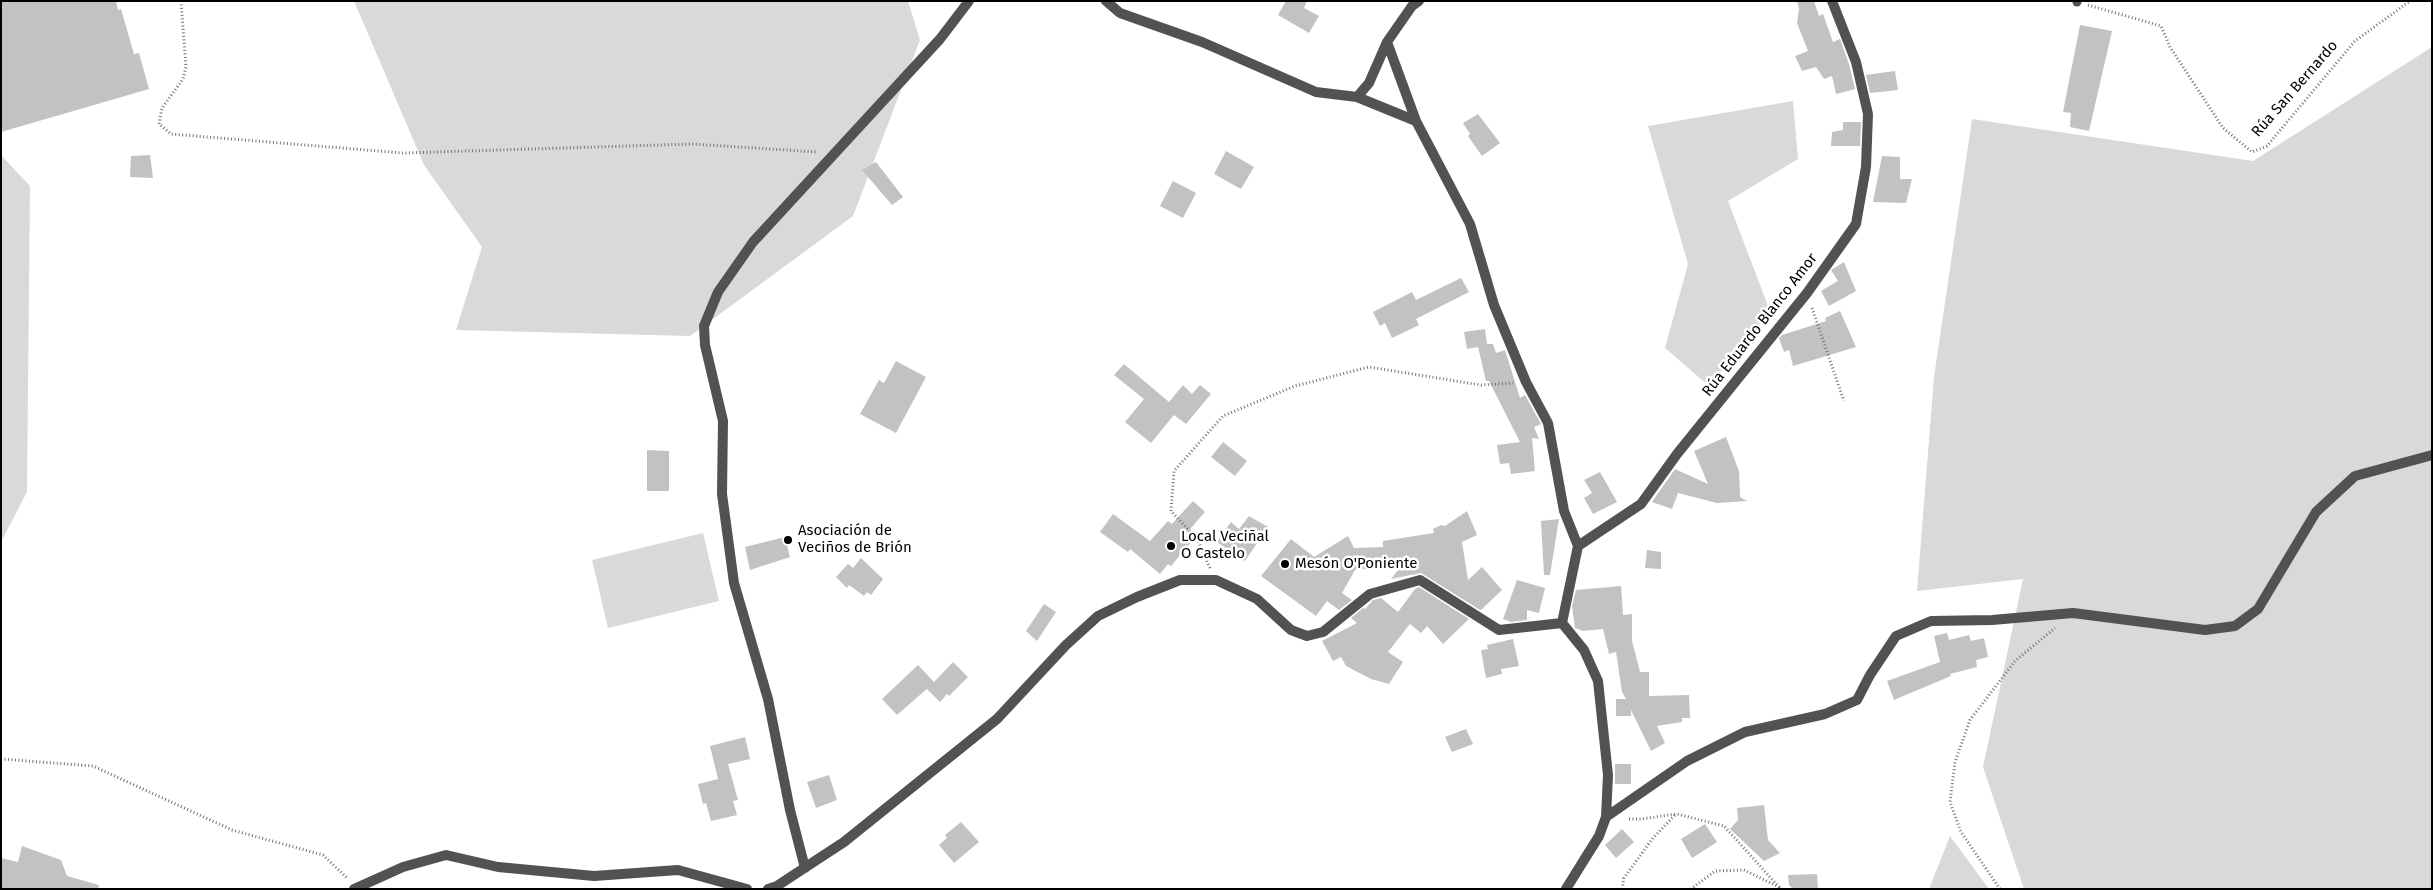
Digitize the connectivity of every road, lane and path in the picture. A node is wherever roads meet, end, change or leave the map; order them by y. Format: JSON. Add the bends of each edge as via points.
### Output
{"nodes":[{"id":1,"x":182,"y":1,"type":"edge"},
{"id":2,"x":969,"y":1,"type":"edge"},
{"id":3,"x":1106,"y":1,"type":"edge"},
{"id":4,"x":1419,"y":1,"type":"edge"},
{"id":5,"x":1832,"y":1,"type":"edge"},
{"id":6,"x":2077,"y":1,"type":"edge"},
{"id":7,"x":2410,"y":1,"type":"edge"},
{"id":8,"x":1387,"y":42,"type":"junction"},
{"id":9,"x":1357,"y":97,"type":"junction"},
{"id":10,"x":1416,"y":121,"type":"junction"},
{"id":11,"x":835,"y":153,"type":"junction"},
{"id":12,"x":1807,"y":293,"type":"junction"},
{"id":13,"x":1526,"y":382,"type":"junction"},
{"id":14,"x":1844,"y":401,"type":"dead end"},
{"id":15,"x":2432,"y":455,"type":"edge"},
{"id":16,"x":1578,"y":546,"type":"junction"},
{"id":17,"x":1216,"y":580,"type":"junction"},
{"id":18,"x":2073,"y":613,"type":"junction"},
{"id":19,"x":1562,"y":623,"type":"junction"},
{"id":20,"x":1,"y":759,"type":"edge"},
{"id":21,"x":1677,"y":814,"type":"junction"},
{"id":22,"x":1606,"y":817,"type":"junction"},
{"id":23,"x":805,"y":868,"type":"junction"},
{"id":24,"x":355,"y":888,"type":"edge"},
{"id":25,"x":747,"y":889,"type":"edge"},
{"id":26,"x":768,"y":889,"type":"edge"},
{"id":27,"x":1566,"y":889,"type":"edge"},
{"id":28,"x":1622,"y":889,"type":"edge"},
{"id":29,"x":1691,"y":889,"type":"edge"},
{"id":30,"x":2000,"y":889,"type":"edge"}],
"edges":[{"from":1,"to":11,"type":"path","via":[[186,67],[183,80],[162,108],[159,124],[171,134],[403,153],[692,144]]},
{"from":2,"to":11,"type":"street","via":[[940,39]]},
{"from":3,"to":9,"type":"street","via":[[1120,13],[1202,42],[1316,92]]},
{"from":4,"to":8,"type":"street"},
{"from":5,"to":12,"type":"street","name":"Rúa Eduardo Blanco Amor","via":[[1856,62],[1868,114],[1866,167],[1856,224]]},
{"from":6,"to":7,"type":"path","name":"Rúa San Bernardo","via":[[2161,26],[2170,46],[2223,128],[2252,152],[2267,146],[2355,41]]},
{"from":8,"to":9,"type":"street","via":[[1369,83]]},
{"from":8,"to":10,"type":"street"},
{"from":9,"to":10,"type":"street"},
{"from":10,"to":13,"type":"street","via":[[1470,224],[1494,305]]},
{"from":11,"to":23,"type":"street","via":[[753,242],[718,292],[704,326],[723,421],[722,494],[734,583],[768,699]]},
{"from":12,"to":14,"type":"path"},
{"from":12,"to":16,"type":"street","name":"Rúa Eduardo Blanco Amor","via":[[1677,454],[1641,504]]},
{"from":13,"to":16,"type":"street","via":[[1548,423],[1564,511]]},
{"from":13,"to":17,"type":"path","via":[[1481,385],[1369,367],[1295,386],[1223,416],[1174,471],[1171,511],[1197,538]]},
{"from":15,"to":18,"type":"street","via":[[2356,476],[2316,512],[2258,608],[2235,626],[2205,630]]},
{"from":16,"to":19,"type":"street"},
{"from":17,"to":19,"type":"street","via":[[1257,599],[1291,630],[1307,636],[1323,632],[1370,594],[1420,580],[1499,630]]},
{"from":17,"to":23,"type":"street","via":[[1180,580],[1137,596],[1098,616],[1066,645],[997,719],[844,842]]},
{"from":18,"to":22,"type":"street","via":[[1931,622],[1896,636],[1857,700],[1825,714],[1745,732],[1687,761]]},
{"from":18,"to":30,"type":"path","via":[[2015,661],[1970,720],[1955,762],[1950,802],[1961,832]]},
{"from":19,"to":22,"type":"street","via":[[1584,650],[1598,681],[1608,776]]},
{"from":20,"to":24,"type":"path","via":[[93,766],[232,830],[323,855]]},
{"from":21,"to":22,"type":"path","via":[[1641,819]]},
{"from":21,"to":28,"type":"path","via":[[1653,838],[1624,878]]},
{"from":21,"to":29,"type":"path","via":[[1724,826],[1779,887],[1744,870],[1715,871]]},
{"from":22,"to":27,"type":"street","via":[[1599,836]]},
{"from":23,"to":26,"type":"street"},
{"from":24,"to":25,"type":"street","via":[[403,867],[446,855],[498,867],[594,876],[678,870]]}]}
